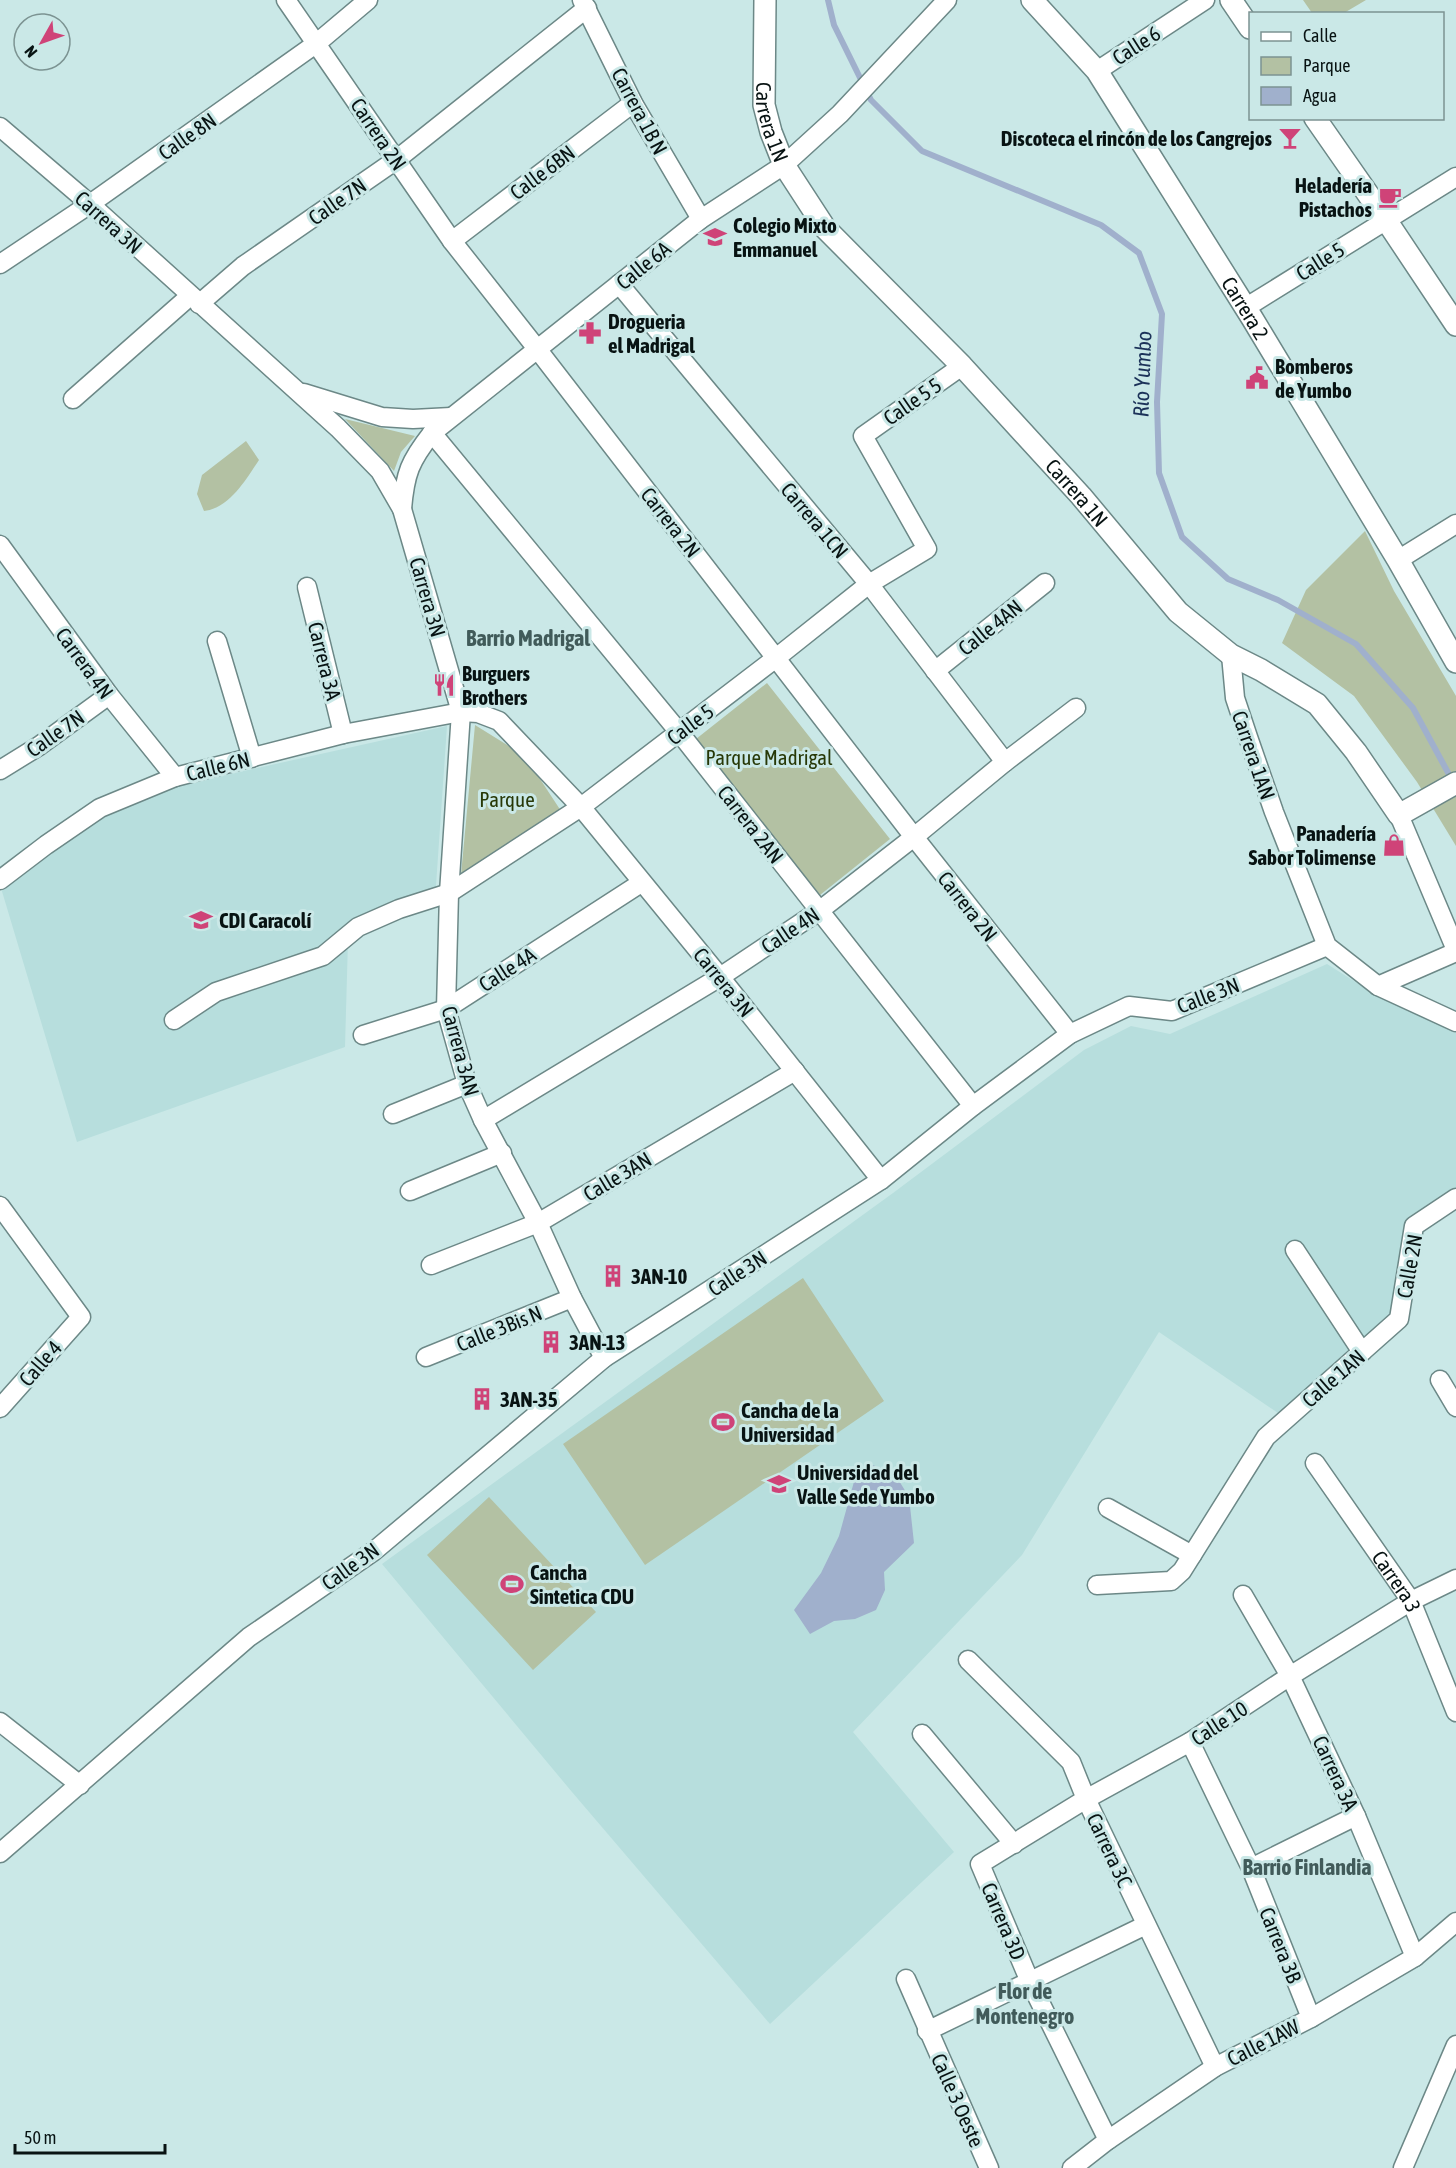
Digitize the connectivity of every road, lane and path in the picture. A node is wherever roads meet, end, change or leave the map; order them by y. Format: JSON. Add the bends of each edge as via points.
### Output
{"nodes":[{"id":1,"x":286,"y":0,"type":"edge"},
{"id":2,"x":368,"y":0,"type":"edge"},
{"id":3,"x":765,"y":0,"type":"edge"},
{"id":4,"x":947,"y":0,"type":"edge"},
{"id":5,"x":1032,"y":0,"type":"edge"},
{"id":6,"x":1205,"y":0,"type":"edge"},
{"id":7,"x":1231,"y":0,"type":"edge"},
{"id":8,"x":585,"y":4,"type":"edge"},
{"id":9,"x":1249,"y":25,"type":"edge"},
{"id":10,"x":317,"y":44,"type":"junction"},
{"id":11,"x":1097,"y":71,"type":"junction"},
{"id":12,"x":633,"y":103,"type":"junction"},
{"id":13,"x":1316,"y":120,"type":"edge"},
{"id":14,"x":0,"y":127,"type":"edge"},
{"id":15,"x":396,"y":159,"type":"junction"},
{"id":16,"x":784,"y":165,"type":"junction"},
{"id":17,"x":1456,"y":177,"type":"edge"},
{"id":18,"x":90,"y":204,"type":"junction"},
{"id":19,"x":701,"y":219,"type":"junction"},
{"id":20,"x":1386,"y":220,"type":"junction"},
{"id":21,"x":452,"y":241,"type":"junction"},
{"id":22,"x":0,"y":264,"type":"edge"},
{"id":23,"x":619,"y":284,"type":"junction"},
{"id":24,"x":194,"y":300,"type":"junction"},
{"id":25,"x":1245,"y":308,"type":"junction"},
{"id":26,"x":1456,"y":325,"type":"edge"},
{"id":27,"x":538,"y":350,"type":"junction"},
{"id":28,"x":962,"y":366,"type":"junction"},
{"id":29,"x":294,"y":390,"type":"junction"},
{"id":30,"x":73,"y":399,"type":"dead end"},
{"id":31,"x":451,"y":417,"type":"junction"},
{"id":32,"x":432,"y":433,"type":"junction"},
{"id":33,"x":402,"y":509,"type":"junction"},
{"id":34,"x":1456,"y":524,"type":"edge"},
{"id":35,"x":0,"y":545,"type":"edge"},
{"id":36,"x":927,"y":549,"type":"joint"},
{"id":37,"x":1398,"y":560,"type":"junction"},
{"id":38,"x":1045,"y":583,"type":"dead end"},
{"id":39,"x":868,"y":584,"type":"junction"},
{"id":40,"x":307,"y":587,"type":"dead end"},
{"id":41,"x":217,"y":641,"type":"dead end"},
{"id":42,"x":1231,"y":655,"type":"junction"},
{"id":43,"x":776,"y":658,"type":"junction"},
{"id":44,"x":1456,"y":662,"type":"edge"},
{"id":45,"x":935,"y":671,"type":"junction"},
{"id":46,"x":109,"y":695,"type":"junction"},
{"id":47,"x":1076,"y":708,"type":"dead end"},
{"id":48,"x":461,"y":712,"type":"junction"},
{"id":49,"x":679,"y":732,"type":"junction"},
{"id":50,"x":343,"y":734,"type":"junction"},
{"id":51,"x":252,"y":758,"type":"junction"},
{"id":52,"x":1005,"y":762,"type":"junction"},
{"id":53,"x":0,"y":770,"type":"edge"},
{"id":54,"x":175,"y":777,"type":"junction"},
{"id":55,"x":1456,"y":783,"type":"edge"},
{"id":56,"x":581,"y":807,"type":"junction"},
{"id":57,"x":1403,"y":813,"type":"junction"},
{"id":58,"x":914,"y":837,"type":"junction"},
{"id":59,"x":0,"y":880,"type":"edge"},
{"id":60,"x":641,"y":883,"type":"junction"},
{"id":61,"x":449,"y":893,"type":"junction"},
{"id":62,"x":819,"y":911,"type":"junction"},
{"id":63,"x":1327,"y":946,"type":"junction"},
{"id":64,"x":1456,"y":951,"type":"edge"},
{"id":65,"x":720,"y":977,"type":"junction"},
{"id":66,"x":1378,"y":986,"type":"junction"},
{"id":67,"x":446,"y":1009,"type":"junction"},
{"id":68,"x":174,"y":1020,"type":"dead end"},
{"id":69,"x":1456,"y":1022,"type":"edge"},
{"id":70,"x":1070,"y":1034,"type":"junction"},
{"id":71,"x":363,"y":1035,"type":"dead end"},
{"id":72,"x":795,"y":1071,"type":"junction"},
{"id":73,"x":467,"y":1084,"type":"junction"},
{"id":74,"x":973,"y":1106,"type":"junction"},
{"id":75,"x":393,"y":1114,"type":"dead end"},
{"id":76,"x":483,"y":1120,"type":"junction"},
{"id":77,"x":502,"y":1152,"type":"junction"},
{"id":78,"x":881,"y":1180,"type":"junction"},
{"id":79,"x":410,"y":1191,"type":"dead end"},
{"id":80,"x":1456,"y":1198,"type":"edge"},
{"id":81,"x":0,"y":1206,"type":"edge"},
{"id":82,"x":538,"y":1223,"type":"junction"},
{"id":83,"x":1295,"y":1250,"type":"dead end"},
{"id":84,"x":431,"y":1265,"type":"dead end"},
{"id":85,"x":572,"y":1298,"type":"junction"},
{"id":86,"x":1399,"y":1319,"type":"joint"},
{"id":87,"x":1362,"y":1352,"type":"junction"},
{"id":88,"x":426,"y":1357,"type":"dead end"},
{"id":89,"x":604,"y":1358,"type":"junction"},
{"id":90,"x":1440,"y":1380,"type":"dead end"},
{"id":91,"x":1456,"y":1407,"type":"edge"},
{"id":92,"x":0,"y":1408,"type":"edge"},
{"id":93,"x":1315,"y":1463,"type":"dead end"},
{"id":94,"x":1108,"y":1508,"type":"dead end"},
{"id":95,"x":1192,"y":1555,"type":"junction"},
{"id":96,"x":1456,"y":1579,"type":"edge"},
{"id":97,"x":1097,"y":1585,"type":"dead end"},
{"id":98,"x":1243,"y":1595,"type":"dead end"},
{"id":99,"x":1412,"y":1601,"type":"junction"},
{"id":100,"x":968,"y":1660,"type":"dead end"},
{"id":101,"x":1290,"y":1676,"type":"junction"},
{"id":102,"x":1456,"y":1710,"type":"edge"},
{"id":103,"x":0,"y":1722,"type":"edge"},
{"id":104,"x":922,"y":1734,"type":"dead end"},
{"id":105,"x":1190,"y":1742,"type":"junction"},
{"id":106,"x":80,"y":1785,"type":"junction"},
{"id":107,"x":1086,"y":1799,"type":"junction"},
{"id":108,"x":1356,"y":1816,"type":"junction"},
{"id":109,"x":1014,"y":1844,"type":"junction"},
{"id":110,"x":0,"y":1853,"type":"edge"},
{"id":111,"x":980,"y":1864,"type":"joint"},
{"id":112,"x":1251,"y":1868,"type":"junction"},
{"id":113,"x":1456,"y":1922,"type":"edge"},
{"id":114,"x":1146,"y":1925,"type":"junction"},
{"id":115,"x":1415,"y":1957,"type":"junction"},
{"id":116,"x":906,"y":1979,"type":"dead end"},
{"id":117,"x":1030,"y":1982,"type":"junction"},
{"id":118,"x":1311,"y":2018,"type":"junction"},
{"id":119,"x":927,"y":2031,"type":"junction"},
{"id":120,"x":1456,"y":2045,"type":"edge"},
{"id":121,"x":1215,"y":2067,"type":"junction"},
{"id":122,"x":1108,"y":2140,"type":"junction"},
{"id":123,"x":989,"y":2168,"type":"edge"},
{"id":124,"x":1072,"y":2168,"type":"edge"},
{"id":125,"x":1403,"y":2168,"type":"edge"}],
"edges":[{"from":1,"to":10,"type":"street","name":"Carrera 2N"},
{"from":2,"to":10,"type":"street","name":"Calle 8N"},
{"from":3,"to":16,"type":"street","name":"Carrera 1N","via":[[764,105]]},
{"from":4,"to":16,"type":"street","via":[[840,114]]},
{"from":5,"to":11,"type":"street","name":"Carrera 2"},
{"from":6,"to":11,"type":"street","name":"Calle 6"},
{"from":7,"to":9,"type":"street"},
{"from":8,"to":12,"type":"street","name":"Carrera 1B N"},
{"from":8,"to":15,"type":"street","name":"Calle 7N"},
{"from":10,"to":15,"type":"street","name":"Carrera 2N"},
{"from":10,"to":18,"type":"street","name":"Calle 8N"},
{"from":11,"to":25,"type":"street","name":"Carrera 2"},
{"from":12,"to":19,"type":"street","name":"Carrera 1B N"},
{"from":12,"to":21,"type":"street","name":"Calle 6BN"},
{"from":13,"to":20,"type":"street"},
{"from":14,"to":18,"type":"street","name":"Carrera 3N"},
{"from":15,"to":21,"type":"street","name":"Carrera 2N"},
{"from":15,"to":24,"type":"street","name":"Calle 7N"},
{"from":16,"to":19,"type":"street","name":"Calle 6A"},
{"from":16,"to":28,"type":"street","name":"Carrera 1N","via":[[825,228]]},
{"from":17,"to":20,"type":"street","name":"Calle 5"},
{"from":18,"to":22,"type":"street","name":"Calle 8N"},
{"from":18,"to":24,"type":"street","name":"Carrera 3N"},
{"from":19,"to":23,"type":"street","name":"Calle 6A"},
{"from":20,"to":25,"type":"street","name":"Calle 5"},
{"from":20,"to":26,"type":"street"},
{"from":21,"to":27,"type":"street","name":"Carrera 2N"},
{"from":23,"to":27,"type":"street","name":"Calle 6A"},
{"from":23,"to":39,"type":"street","name":"Carrera 1CN"},
{"from":24,"to":29,"type":"street","name":"Carrera 3N"},
{"from":24,"to":30,"type":"street","name":"Calle 7N"},
{"from":25,"to":37,"type":"street","name":"Carrera 2"},
{"from":27,"to":31,"type":"street","name":"Calle 6A"},
{"from":27,"to":43,"type":"street","name":"Carrera 2N"},
{"from":28,"to":36,"type":"street","name":"Calle 5 5","via":[[863,436]]},
{"from":28,"to":42,"type":"street","name":"Carrera 1N","via":[[1081,496],[1178,612]]},
{"from":29,"to":31,"type":"street","via":[[382,417]]},
{"from":29,"to":33,"type":"street","name":"Carrera 3N","via":[[380,471]]},
{"from":31,"to":32,"type":"street","name":"Calle 6A"},
{"from":32,"to":33,"type":"street","name":"Calle 6A","via":[[415,455],[404,481]]},
{"from":32,"to":49,"type":"street","name":"Carrera 2AN"},
{"from":33,"to":48,"type":"street","name":"Carrera 3N"},
{"from":34,"to":37,"type":"street"},
{"from":35,"to":46,"type":"street","name":"Carrera 4N"},
{"from":36,"to":39,"type":"street","name":"Calle 5"},
{"from":37,"to":44,"type":"street","name":"Carrera 2"},
{"from":38,"to":45,"type":"street","name":"Calle 4AN"},
{"from":39,"to":43,"type":"street","name":"Calle 5"},
{"from":39,"to":45,"type":"street","name":"Carrera 1CN"},
{"from":40,"to":50,"type":"street","name":"Carrera 3A"},
{"from":41,"to":51,"type":"street"},
{"from":42,"to":57,"type":"street","name":"Carrera 1N","via":[[1317,704]]},
{"from":42,"to":63,"type":"street","name":"Carrera 1AN","via":[[1241,718]]},
{"from":43,"to":49,"type":"street","name":"Calle 5"},
{"from":43,"to":58,"type":"street","name":"Carrera 2N"},
{"from":45,"to":52,"type":"street","name":"Carrera 1CN"},
{"from":46,"to":53,"type":"street","name":"Calle 7N"},
{"from":46,"to":54,"type":"street","name":"Carrera 4N"},
{"from":47,"to":52,"type":"street","name":"Calle 4N"},
{"from":48,"to":50,"type":"street","name":"Calle 6N"},
{"from":48,"to":56,"type":"street","name":"Carrera 3N","via":[[499,721]]},
{"from":48,"to":61,"type":"street","name":"Carrera 3AN"},
{"from":49,"to":56,"type":"street","name":"Calle 5"},
{"from":49,"to":62,"type":"street","name":"Carrera 2AN"},
{"from":50,"to":51,"type":"street","name":"Calle 6N"},
{"from":51,"to":54,"type":"street","name":"Calle 6N"},
{"from":52,"to":58,"type":"street","name":"Calle 4N"},
{"from":54,"to":59,"type":"street","name":"Calle 6N","via":[[100,808]]},
{"from":55,"to":57,"type":"street"},
{"from":56,"to":60,"type":"street","name":"Carrera 3N"},
{"from":56,"to":61,"type":"street","name":"Calle 5"},
{"from":57,"to":64,"type":"street","name":"Carrera 1N"},
{"from":58,"to":62,"type":"street","name":"Calle 4N"},
{"from":58,"to":70,"type":"street","name":"Carrera 2N"},
{"from":60,"to":65,"type":"street","name":"Carrera 3N"},
{"from":60,"to":67,"type":"street","name":"Calle 4A"},
{"from":61,"to":67,"type":"street","name":"Carrera 3AN"},
{"from":61,"to":68,"type":"street","name":"Calle 5","via":[[358,927],[323,957],[216,992]]},
{"from":62,"to":65,"type":"street","name":"Calle 4N"},
{"from":62,"to":74,"type":"street","name":"Carrera 2AN"},
{"from":63,"to":66,"type":"street"},
{"from":63,"to":70,"type":"street","name":"Calle 3N","via":[[1172,1011],[1129,1006]]},
{"from":64,"to":66,"type":"street"},
{"from":65,"to":72,"type":"street","name":"Carrera 3N"},
{"from":65,"to":76,"type":"street","name":"Calle 4N"},
{"from":66,"to":69,"type":"street"},
{"from":67,"to":71,"type":"street","name":"Calle 4A"},
{"from":67,"to":73,"type":"street","name":"Carrera 3AN"},
{"from":70,"to":74,"type":"street","name":"Calle 3N"},
{"from":72,"to":78,"type":"street","name":"Carrera 3N"},
{"from":72,"to":82,"type":"street","name":"Calle 3AN"},
{"from":73,"to":75,"type":"street"},
{"from":73,"to":76,"type":"street","name":"Carrera 3AN"},
{"from":74,"to":78,"type":"street","name":"Calle 3N"},
{"from":76,"to":77,"type":"street","name":"Carrera 3AN"},
{"from":77,"to":79,"type":"street"},
{"from":77,"to":82,"type":"street","name":"Carrera 3AN"},
{"from":78,"to":89,"type":"street","name":"Calle 3N"},
{"from":80,"to":86,"type":"street","name":"Calle 2N","via":[[1414,1226]]},
{"from":81,"to":92,"type":"street","name":"Calle 4","via":[[81,1317]]},
{"from":82,"to":84,"type":"street","name":"Calle 3AN"},
{"from":82,"to":85,"type":"street","name":"Carrera 3AN"},
{"from":83,"to":87,"type":"street"},
{"from":85,"to":88,"type":"street","name":"Calle 3Bis N"},
{"from":85,"to":89,"type":"street","name":"Carrera 3AN"},
{"from":86,"to":87,"type":"street","name":"Calle 1AN"},
{"from":87,"to":95,"type":"street","name":"Calle 1AN","via":[[1266,1437]]},
{"from":89,"to":106,"type":"street","name":"Calle 3N","via":[[374,1551],[249,1637]]},
{"from":90,"to":91,"type":"street"},
{"from":93,"to":99,"type":"street","name":"Carrera 3"},
{"from":94,"to":95,"type":"street"},
{"from":95,"to":97,"type":"street","name":"Calle 1AN","via":[[1171,1581]]},
{"from":96,"to":99,"type":"street","name":"Calle 10"},
{"from":98,"to":101,"type":"street","name":"Carrera 3A"},
{"from":99,"to":101,"type":"street","name":"Calle 10"},
{"from":99,"to":102,"type":"street","name":"Carrera 3"},
{"from":100,"to":107,"type":"street","name":"Carrera 3C","via":[[1071,1762]]},
{"from":101,"to":105,"type":"street","name":"Calle 10"},
{"from":101,"to":108,"type":"street","name":"Carrera 3A"},
{"from":103,"to":106,"type":"street"},
{"from":104,"to":109,"type":"street"},
{"from":105,"to":107,"type":"street","name":"Calle 10"},
{"from":105,"to":112,"type":"street","name":"Carrera 3B"},
{"from":106,"to":110,"type":"street","name":"Calle 3N"},
{"from":107,"to":109,"type":"street","name":"Calle 10"},
{"from":107,"to":114,"type":"street","name":"Carrera 3C"},
{"from":108,"to":112,"type":"street"},
{"from":108,"to":115,"type":"street","name":"Carrera 3A"},
{"from":109,"to":111,"type":"street","name":"Calle 10"},
{"from":111,"to":117,"type":"street","name":"Carrera 3D"},
{"from":112,"to":118,"type":"street","name":"Carrera 3B"},
{"from":113,"to":115,"type":"street","name":"Calle 1AW"},
{"from":114,"to":117,"type":"street"},
{"from":114,"to":121,"type":"street","name":"Carrera 3C"},
{"from":115,"to":118,"type":"street","name":"Calle 1AW"},
{"from":116,"to":119,"type":"street"},
{"from":117,"to":119,"type":"street"},
{"from":117,"to":122,"type":"street","name":"Carrera 3D"},
{"from":118,"to":121,"type":"street","name":"Calle 1AW"},
{"from":119,"to":123,"type":"street","name":"Calle 3 Oeste"},
{"from":120,"to":125,"type":"street"},
{"from":121,"to":122,"type":"street","name":"Calle 1AW"},
{"from":122,"to":124,"type":"street","name":"Calle 1AW"}]}
